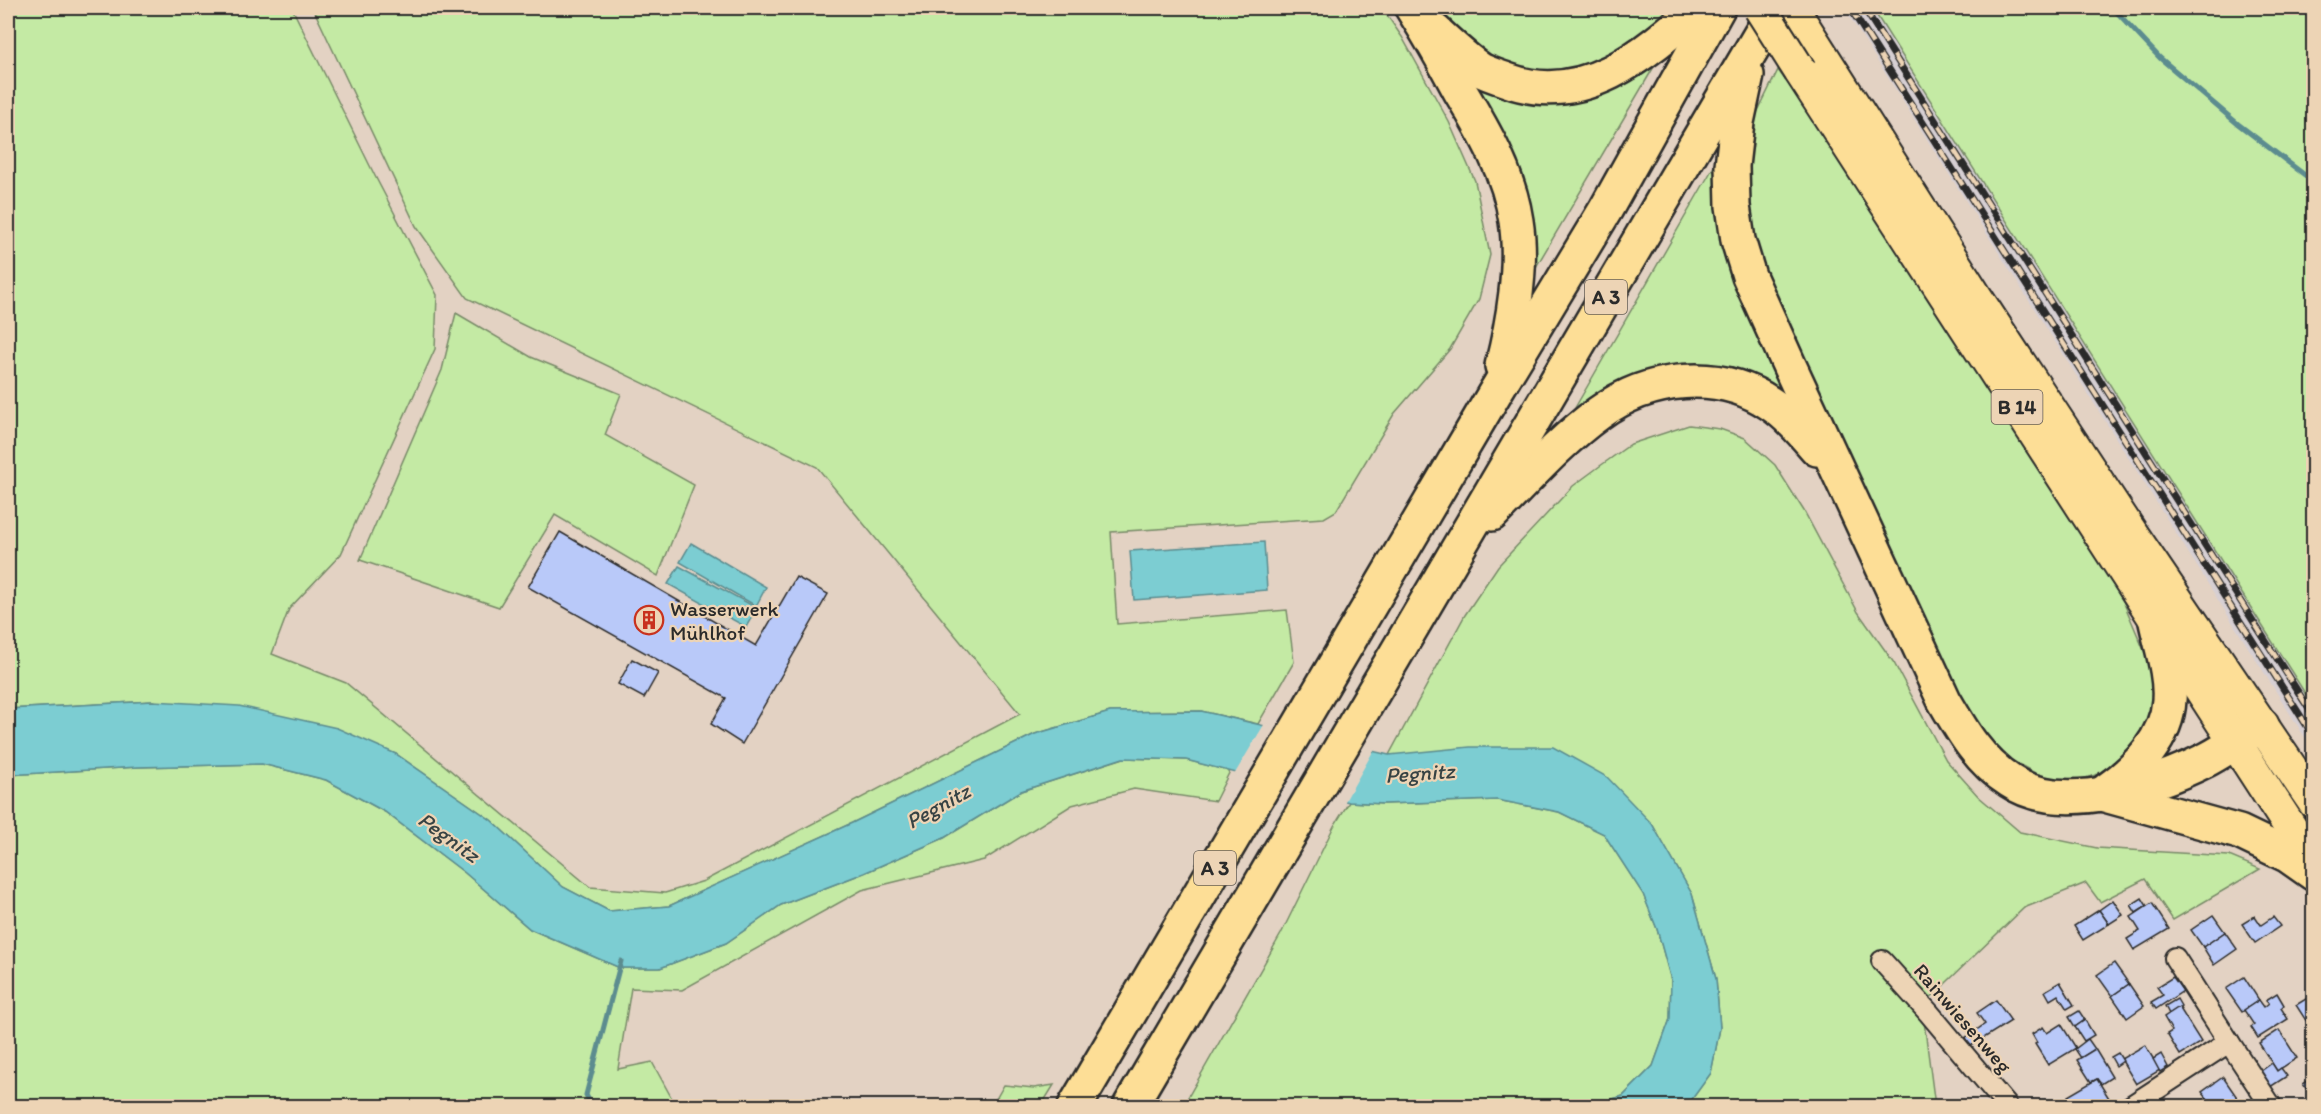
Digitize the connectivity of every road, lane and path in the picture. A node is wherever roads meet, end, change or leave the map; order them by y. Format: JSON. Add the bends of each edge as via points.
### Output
{"nodes":[{"id":1,"x":1697,"y":8,"type":"edge"},
{"id":2,"x":1718,"y":8,"type":"edge"},
{"id":3,"x":1760,"y":8,"type":"edge"},
{"id":4,"x":1776,"y":8,"type":"edge"},
{"id":5,"x":1792,"y":8,"type":"edge"},
{"id":6,"x":1413,"y":10,"type":"edge"},
{"id":7,"x":1754,"y":44,"type":"junction"},
{"id":8,"x":1812,"y":63,"type":"junction"},
{"id":9,"x":1496,"y":391,"type":"junction"},
{"id":10,"x":1837,"y":473,"type":"junction"},
{"id":11,"x":1458,"y":550,"type":"junction"},
{"id":12,"x":2156,"y":622,"type":"junction"},
{"id":13,"x":2262,"y":724,"type":"junction"},
{"id":14,"x":2235,"y":743,"type":"junction"},
{"id":15,"x":2100,"y":794,"type":"junction"},
{"id":16,"x":2313,"y":802,"type":"edge"},
{"id":17,"x":2313,"y":864,"type":"edge"},
{"id":18,"x":2313,"y":874,"type":"edge"},
{"id":19,"x":2175,"y":958,"type":"dead end"},
{"id":20,"x":1882,"y":961,"type":"dead end"},
{"id":21,"x":2229,"y":1042,"type":"junction"},
{"id":22,"x":1077,"y":1103,"type":"edge"},
{"id":23,"x":1130,"y":1107,"type":"edge"},
{"id":24,"x":2007,"y":1107,"type":"edge"},
{"id":25,"x":2131,"y":1107,"type":"edge"},
{"id":26,"x":2271,"y":1107,"type":"edge"}],
"edges":[{"from":1,"to":6,"type":"highway","via":[[1631,63],[1598,79],[1546,88],[1517,84],[1482,71]]},
{"from":2,"to":9,"type":"highway","number":"A 3","via":[[1606,209]]},
{"from":3,"to":8,"type":"main road","number":"B 14","bridge":true},
{"from":4,"to":7,"type":"highway","number":"A 3"},
{"from":5,"to":8,"type":"main road","number":"B 14"},
{"from":6,"to":9,"type":"highway","via":[[1494,151],[1513,205],[1517,266],[1507,346]]},
{"from":7,"to":10,"type":"highway","via":[[1732,166],[1738,240],[1749,276]]},
{"from":7,"to":11,"type":"highway","number":"A 3"},
{"from":8,"to":12,"type":"main road","number":"B 14"},
{"from":8,"to":13,"type":"main road","number":"B 14","via":[[1976,297]]},
{"from":9,"to":22,"type":"highway","number":"A 3"},
{"from":10,"to":11,"type":"highway","via":[[1771,404],[1736,386],[1694,380],[1662,384],[1632,394],[1600,412]]},
{"from":10,"to":15,"type":"highway","via":[[1944,700],[1978,754],[2012,783],[2036,793],[2062,797]]},
{"from":11,"to":23,"type":"highway","number":"A 3"},
{"from":12,"to":14,"type":"main road","number":"B 14"},
{"from":12,"to":15,"type":"highway","via":[[2169,700],[2163,726],[2137,765]]},
{"from":13,"to":14,"type":"highway"},
{"from":13,"to":16,"type":"main road","number":"B 14"},
{"from":14,"to":15,"type":"highway","via":[[2183,770]]},
{"from":14,"to":17,"type":"main road","number":"B 14"},
{"from":15,"to":18,"type":"highway","via":[[2239,832],[2287,855]]},
{"from":19,"to":21,"type":"street"},
{"from":20,"to":24,"type":"street","name":"Rainwiesenweg"},
{"from":21,"to":25,"type":"street"},
{"from":21,"to":26,"type":"street"}]}
